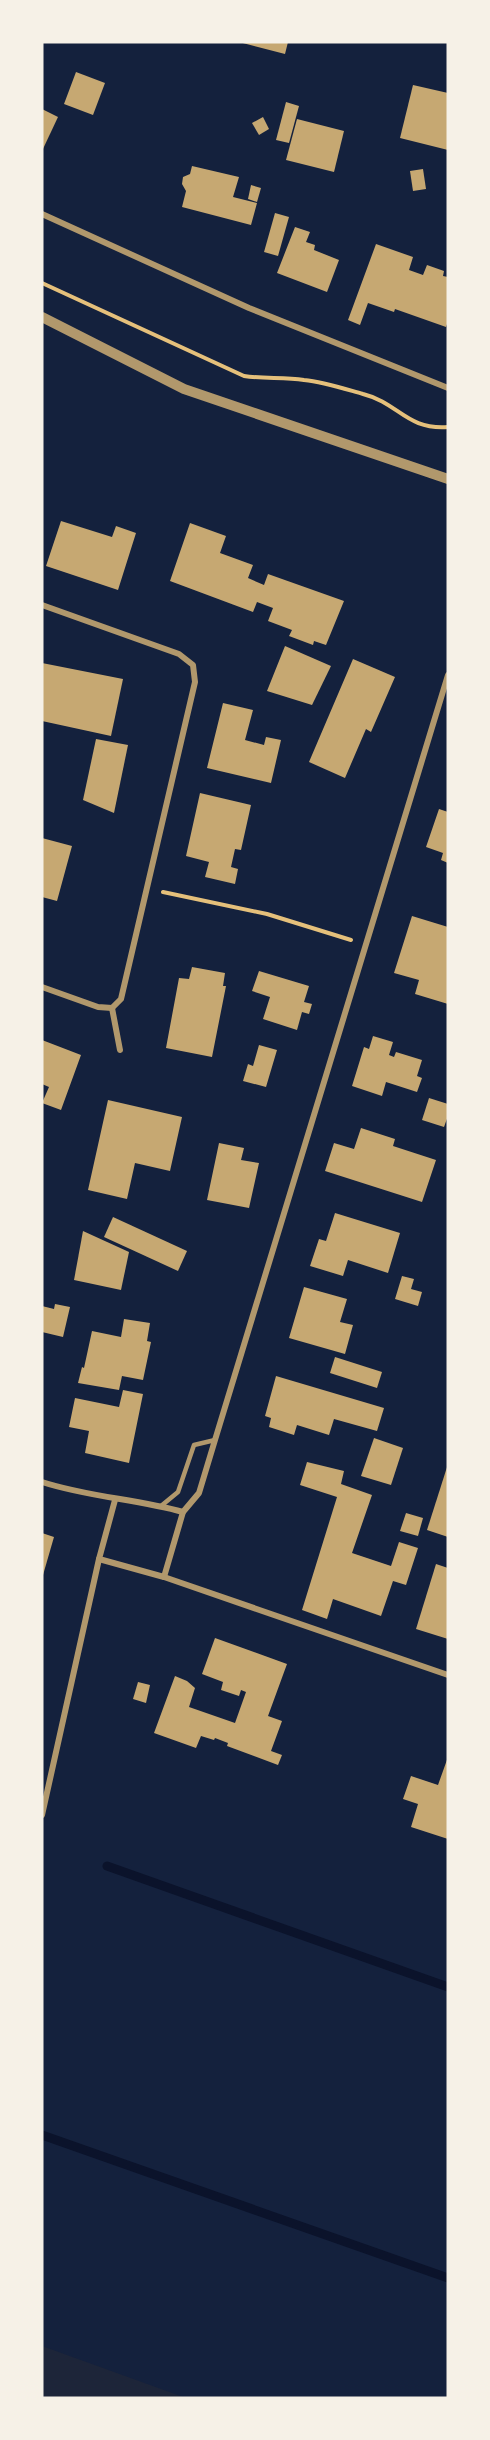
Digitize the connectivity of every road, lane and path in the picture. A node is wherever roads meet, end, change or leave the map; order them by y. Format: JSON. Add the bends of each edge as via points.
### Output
{"nodes":[{"id":1,"x":42,"y":214,"type":"edge"},
{"id":2,"x":42,"y":283,"type":"edge"},
{"id":3,"x":42,"y":317,"type":"edge"},
{"id":4,"x":448,"y":388,"type":"edge"},
{"id":5,"x":448,"y":427,"type":"edge"},
{"id":6,"x":448,"y":479,"type":"edge"},
{"id":7,"x":42,"y":605,"type":"edge"},
{"id":8,"x":448,"y":675,"type":"edge"},
{"id":9,"x":146,"y":888,"type":"junction"},
{"id":10,"x":366,"y":945,"type":"junction"},
{"id":11,"x":42,"y":987,"type":"edge"},
{"id":12,"x":112,"y":1008,"type":"junction"},
{"id":13,"x":120,"y":1050,"type":"dead end"},
{"id":14,"x":215,"y":1440,"type":"junction"},
{"id":15,"x":42,"y":1482,"type":"edge"},
{"id":16,"x":115,"y":1500,"type":"junction"},
{"id":17,"x":161,"y":1506,"type":"junction"},
{"id":18,"x":183,"y":1512,"type":"junction"},
{"id":19,"x":99,"y":1559,"type":"junction"},
{"id":20,"x":164,"y":1577,"type":"junction"},
{"id":21,"x":448,"y":1675,"type":"edge"},
{"id":22,"x":42,"y":1815,"type":"edge"}],
"edges":[{"from":1,"to":4,"type":"street","via":[[249,308]]},
{"from":2,"to":5,"type":"path","via":[[244,376],[323,384],[380,399],[403,417],[419,423]]},
{"from":3,"to":6,"type":"street","via":[[184,388]]},
{"from":7,"to":9,"type":"street","via":[[179,654],[193,665],[195,682]]},
{"from":8,"to":10,"type":"street"},
{"from":9,"to":10,"type":"path","via":[[267,914]]},
{"from":9,"to":12,"type":"street","via":[[121,999]]},
{"from":10,"to":14,"type":"street"},
{"from":11,"to":12,"type":"street","via":[[98,1007]]},
{"from":12,"to":13,"type":"street"},
{"from":14,"to":17,"type":"lane","via":[[194,1446],[178,1492]]},
{"from":14,"to":18,"type":"street","via":[[199,1493]]},
{"from":15,"to":16,"type":"street"},
{"from":16,"to":17,"type":"street"},
{"from":16,"to":19,"type":"street"},
{"from":17,"to":18,"type":"street"},
{"from":18,"to":20,"type":"street"},
{"from":19,"to":20,"type":"street"},
{"from":19,"to":22,"type":"street"},
{"from":20,"to":21,"type":"street"}]}
